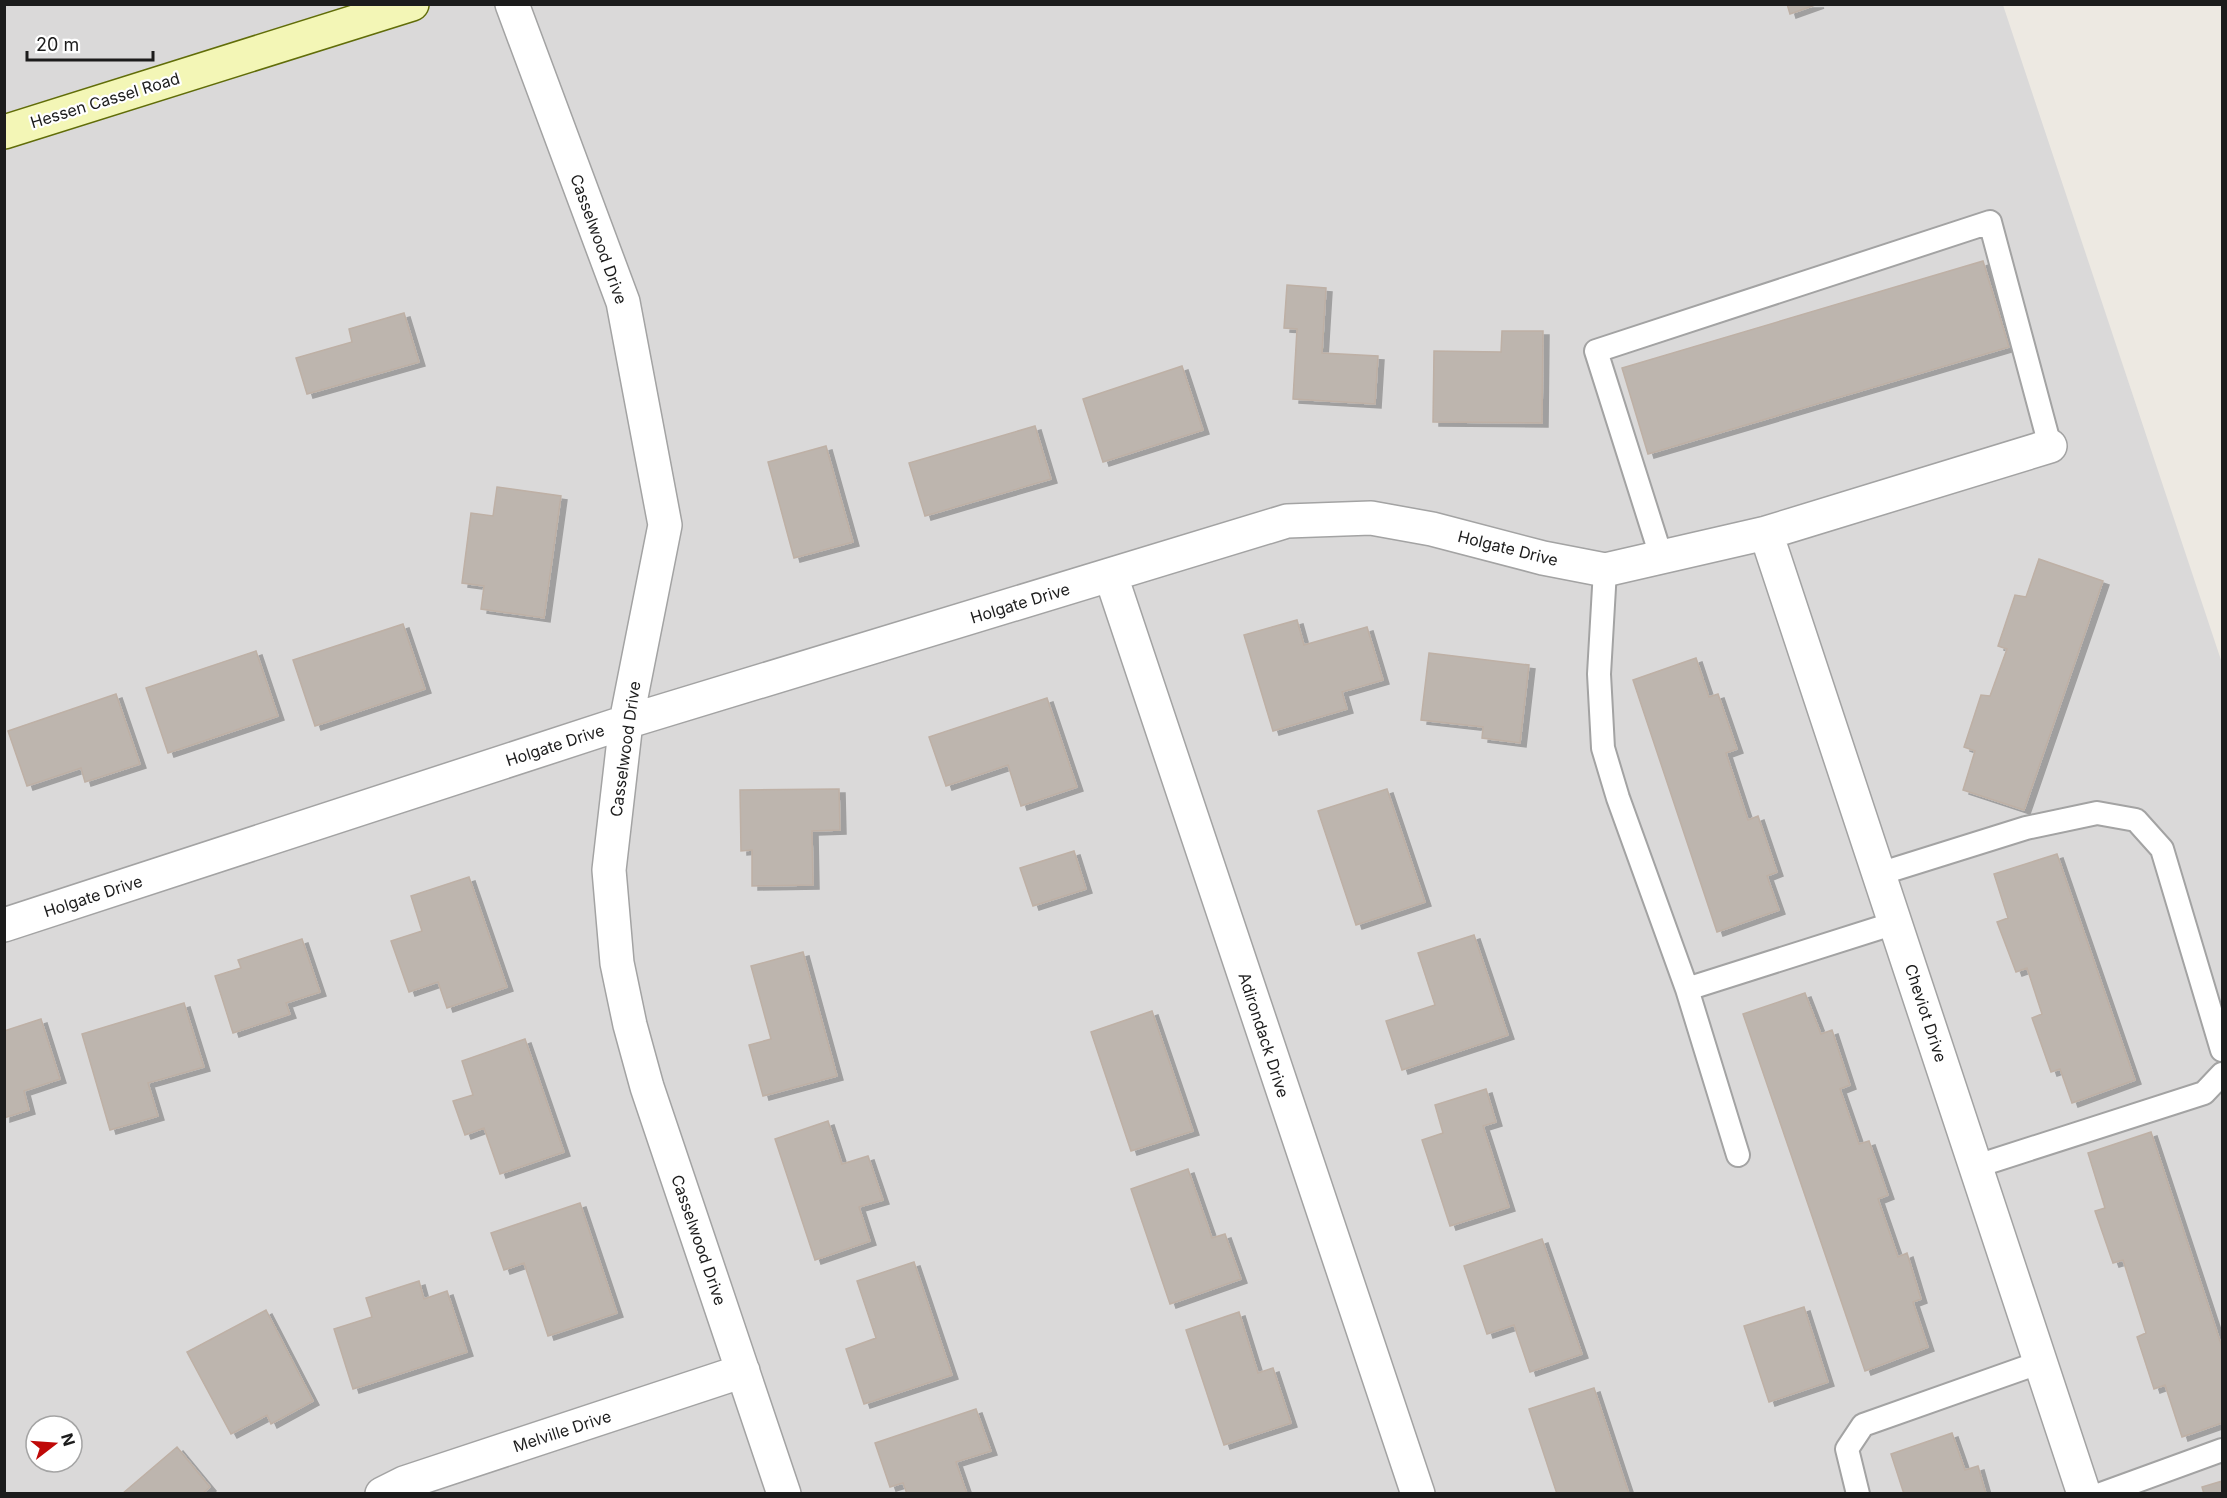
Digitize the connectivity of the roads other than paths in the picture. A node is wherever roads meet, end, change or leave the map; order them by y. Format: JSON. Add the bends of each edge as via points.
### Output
{"nodes":[{"id":1,"x":412,"y":4,"type":"edge"},
{"id":2,"x":512,"y":4,"type":"edge"},
{"id":3,"x":4,"y":132,"type":"edge"},
{"id":4,"x":2050,"y":446,"type":"joint"},
{"id":5,"x":1766,"y":533,"type":"junction"},
{"id":6,"x":1661,"y":556,"type":"junction"},
{"id":7,"x":1605,"y":570,"type":"junction"},
{"id":8,"x":1111,"y":576,"type":"junction"},
{"id":9,"x":626,"y":722,"type":"junction"},
{"id":10,"x":1879,"y":874,"type":"junction"},
{"id":11,"x":1896,"y":923,"type":"junction"},
{"id":12,"x":4,"y":925,"type":"edge"},
{"id":13,"x":1687,"y":988,"type":"junction"},
{"id":14,"x":2223,"y":1050,"type":"edge"},
{"id":15,"x":2223,"y":1074,"type":"edge"},
{"id":16,"x":1738,"y":1155,"type":"dead end"},
{"id":17,"x":1977,"y":1166,"type":"junction"},
{"id":18,"x":2041,"y":1362,"type":"junction"},
{"id":19,"x":743,"y":1371,"type":"junction"},
{"id":20,"x":2223,"y":1450,"type":"edge"},
{"id":21,"x":382,"y":1494,"type":"edge"},
{"id":22,"x":784,"y":1494,"type":"edge"},
{"id":23,"x":1418,"y":1494,"type":"edge"},
{"id":24,"x":1858,"y":1494,"type":"edge"},
{"id":25,"x":2084,"y":1494,"type":"edge"},
{"id":26,"x":2101,"y":1494,"type":"edge"}],
"edges":[{"from":1,"to":3,"type":"main road","name":"Hessen Cassel Road"},
{"from":2,"to":9,"type":"street","name":"Casselwood Drive","via":[[623,302],[664,525]]},
{"from":4,"to":5,"type":"street","name":"Holgate Drive"},
{"from":4,"to":6,"type":"lane","via":[[1990,222],[1596,351]]},
{"from":5,"to":6,"type":"street","name":"Holgate Drive"},
{"from":5,"to":10,"type":"street","name":"Cheviot Drive"},
{"from":6,"to":7,"type":"street","name":"Holgate Drive"},
{"from":7,"to":8,"type":"street","name":"Holgate Drive","via":[[1371,518],[1287,521]]},
{"from":7,"to":13,"type":"lane","via":[[1599,674],[1603,748],[1617,798]]},
{"from":8,"to":9,"type":"street","name":"Holgate Drive"},
{"from":8,"to":23,"type":"street","name":"Adirondack Drive"},
{"from":9,"to":12,"type":"street","name":"Holgate Drive"},
{"from":9,"to":19,"type":"street","name":"Casselwood Drive","via":[[609,870],[617,963],[647,1087]]},
{"from":10,"to":11,"type":"street","name":"Cheviot Drive"},
{"from":10,"to":14,"type":"lane","via":[[2026,828],[2097,813],[2136,820],[2162,849]]},
{"from":11,"to":13,"type":"lane"},
{"from":11,"to":17,"type":"street","name":"Cheviot Drive"},
{"from":13,"to":16,"type":"lane"},
{"from":15,"to":17,"type":"lane","via":[[2204,1093]]},
{"from":17,"to":18,"type":"street","name":"Cheviot Drive"},
{"from":18,"to":24,"type":"lane","via":[[1863,1425],[1847,1449]]},
{"from":18,"to":25,"type":"street","name":"Cheviot Drive"},
{"from":19,"to":21,"type":"street","name":"Melville Drive","via":[[404,1483]]},
{"from":19,"to":22,"type":"street","name":"Casselwood Drive"},
{"from":20,"to":26,"type":"lane"}]}
